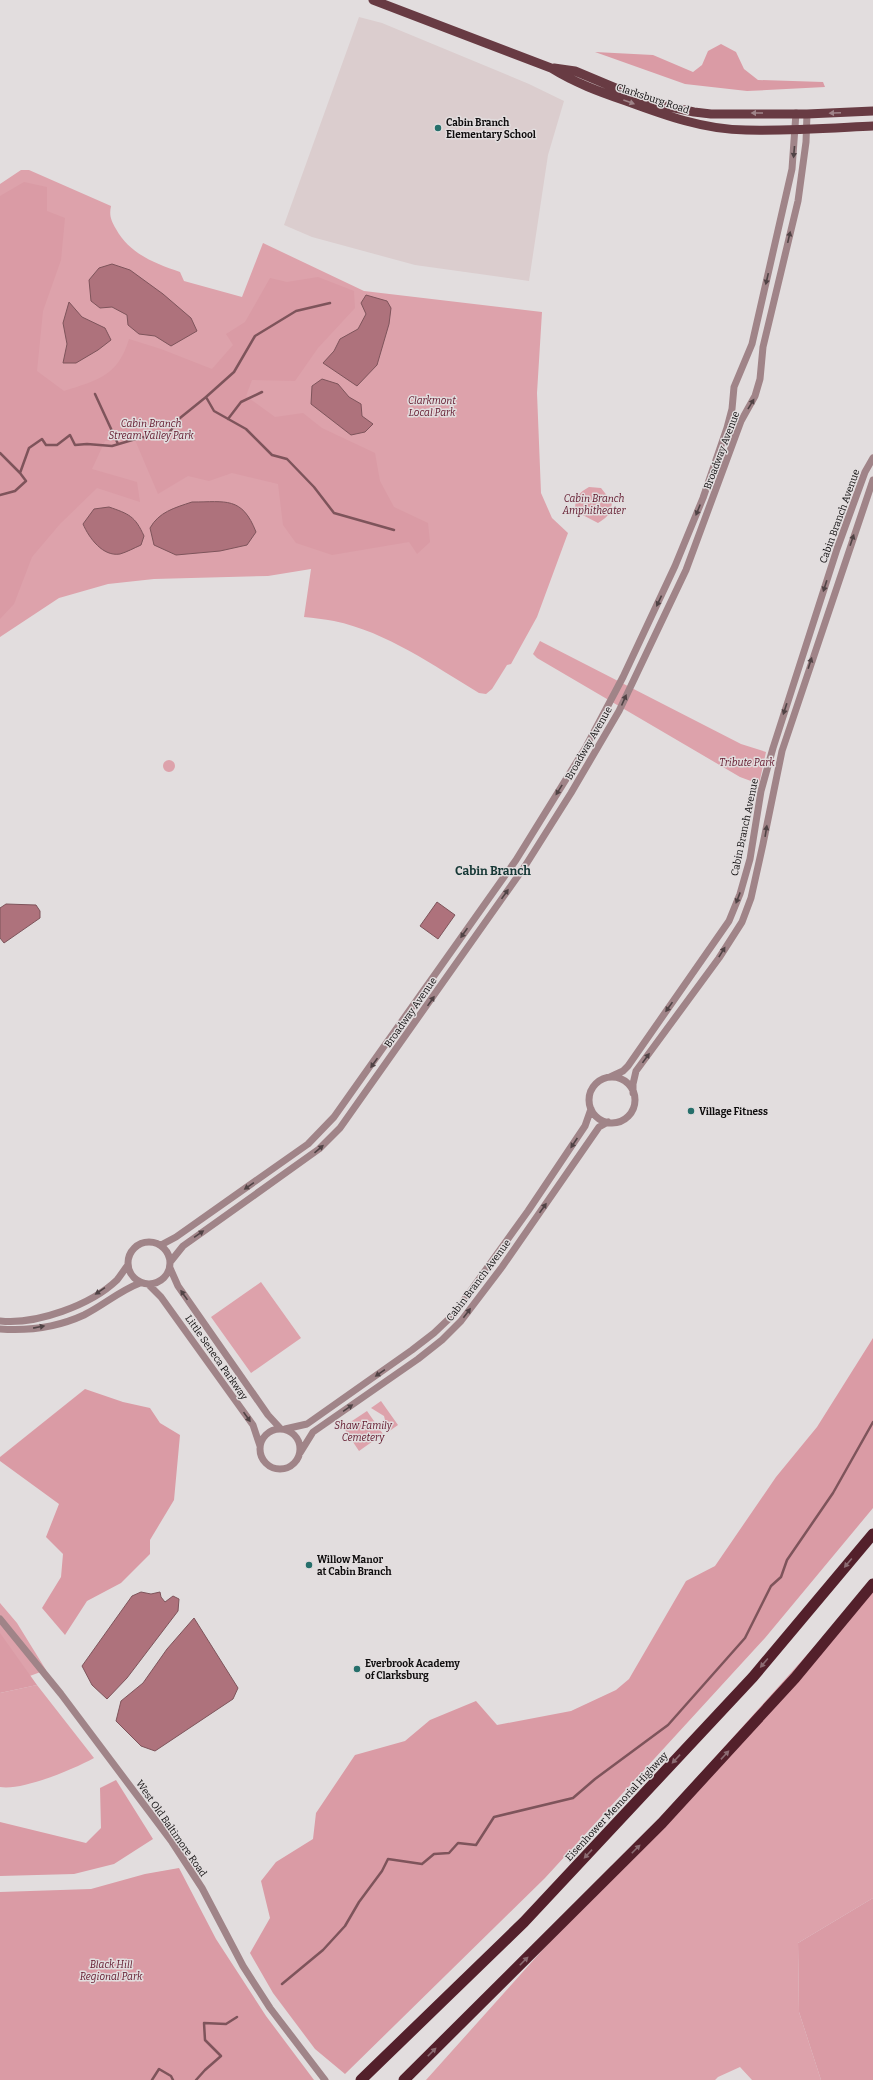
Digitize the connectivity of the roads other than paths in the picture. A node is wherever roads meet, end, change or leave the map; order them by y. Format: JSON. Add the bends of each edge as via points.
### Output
{"nodes":[{"id":1,"x":373,"y":0,"type":"edge"},
{"id":2,"x":551,"y":68,"type":"junction"},
{"id":3,"x":873,"y":111,"type":"edge"},
{"id":4,"x":796,"y":113,"type":"junction"},
{"id":5,"x":807,"y":114,"type":"junction"},
{"id":6,"x":873,"y":126,"type":"edge"},
{"id":7,"x":795,"y":129,"type":"junction"},
{"id":8,"x":806,"y":129,"type":"junction"},
{"id":9,"x":873,"y":458,"type":"edge"},
{"id":10,"x":873,"y":480,"type":"edge"},
{"id":11,"x":610,"y":1077,"type":"junction"},
{"id":12,"x":633,"y":1093,"type":"junction"},
{"id":13,"x":591,"y":1109,"type":"junction"},
{"id":14,"x":608,"y":1122,"type":"junction"},
{"id":15,"x":161,"y":1245,"type":"junction"},
{"id":16,"x":128,"y":1265,"type":"junction"},
{"id":17,"x":171,"y":1265,"type":"junction"},
{"id":18,"x":140,"y":1283,"type":"junction"},
{"id":19,"x":149,"y":1285,"type":"junction"},
{"id":20,"x":0,"y":1321,"type":"edge"},
{"id":21,"x":0,"y":1329,"type":"edge"},
{"id":22,"x":283,"y":1429,"type":"junction"},
{"id":23,"x":260,"y":1446,"type":"junction"},
{"id":24,"x":300,"y":1453,"type":"junction"},
{"id":25,"x":873,"y":1534,"type":"edge"},
{"id":26,"x":873,"y":1584,"type":"edge"},
{"id":27,"x":0,"y":1619,"type":"edge"},
{"id":28,"x":325,"y":2080,"type":"edge"},
{"id":29,"x":361,"y":2080,"type":"edge"},
{"id":30,"x":404,"y":2080,"type":"edge"}],
"edges":[{"from":1,"to":2,"type":"main road","name":"Clarksburg Road"},
{"from":4,"to":2,"type":"main road","name":"Clarksburg Road","one_way":true,"via":[[694,112],[637,97],[575,71]]},
{"from":2,"to":7,"type":"main road","name":"Clarksburg Road","one_way":true,"via":[[571,80],[669,116],[745,130]]},
{"from":3,"to":5,"type":"main road","name":"Clarksburg Road","one_way":true},
{"from":4,"to":5,"type":"main road","name":"Clarksburg Road"},
{"from":4,"to":7,"type":"street","name":"Broadway Avenue"},
{"from":5,"to":8,"type":"street","name":"Broadway Avenue"},
{"from":6,"to":8,"type":"main road","name":"Clarksburg Road"},
{"from":7,"to":8,"type":"main road","name":"Clarksburg Road"},
{"from":7,"to":15,"type":"street","name":"Broadway Avenue","one_way":true,"via":[[792,169],[752,344],[734,387],[727,428],[676,566],[586,747],[516,860],[334,1117],[308,1144]]},
{"from":17,"to":8,"type":"street","name":"Broadway Avenue","one_way":true,"via":[[182,1246],[319,1149],[340,1128],[524,866],[571,793],[619,710],[686,570],[741,421],[756,396],[763,347],[798,201]]},
{"from":9,"to":11,"type":"street","name":"Cabin Branch Avenue","one_way":true,"via":[[865,472],[837,549],[772,748],[761,791],[750,859],[732,914],[628,1066]]},
{"from":12,"to":10,"type":"street","name":"Cabin Branch Avenue","one_way":true,"via":[[636,1071],[719,958],[742,922],[763,844],[782,751]]},
{"from":11,"to":12,"type":"street","via":[[626,1082]]},
{"from":11,"to":13,"type":"street","via":[[598,1081],[593,1086],[589,1099]]},
{"from":12,"to":14,"type":"street","via":[[634,1100],[630,1113],[619,1121]]},
{"from":13,"to":14,"type":"street","via":[[596,1116]]},
{"from":13,"to":22,"type":"street","name":"Cabin Branch Avenue","one_way":true,"via":[[585,1126],[454,1314],[412,1350],[307,1424]]},
{"from":24,"to":14,"type":"street","name":"Cabin Branch Avenue","one_way":true,"via":[[313,1432],[418,1359],[461,1321],[502,1267],[599,1127]]},
{"from":15,"to":16,"type":"street","via":[[148,1242],[135,1248],[131,1252]]},
{"from":15,"to":17,"type":"street","via":[[169,1255]]},
{"from":16,"to":18,"type":"street","via":[[134,1278]]},
{"from":16,"to":20,"type":"street","one_way":true,"via":[[117,1280],[78,1305],[55,1314],[28,1320]]},
{"from":17,"to":19,"type":"street","via":[[166,1276],[159,1282]]},
{"from":22,"to":17,"type":"street","name":"Little Seneca Parkway","one_way":true,"via":[[268,1415],[178,1286]]},
{"from":18,"to":19,"type":"street"},
{"from":21,"to":18,"type":"street","one_way":true,"via":[[23,1330],[84,1315],[123,1290]]},
{"from":19,"to":23,"type":"street","name":"Little Seneca Parkway","one_way":true,"via":[[161,1297],[253,1425]]},
{"from":22,"to":23,"type":"street","via":[[269,1432]]},
{"from":22,"to":24,"type":"street","via":[[299,1440]]},
{"from":23,"to":24,"type":"street","via":[[265,1462],[279,1469],[291,1466]]},
{"from":25,"to":29,"type":"highway","name":"Eisenhower Memorial Highway","one_way":true,"via":[[753,1677],[535,1910]]},
{"from":30,"to":26,"type":"highway","one_way":true,"via":[[662,1823],[794,1678]]},
{"from":27,"to":28,"type":"street","name":"West Old Baltimore Road","via":[[62,1694],[172,1842],[202,1888],[243,1966],[270,2008]]}]}
